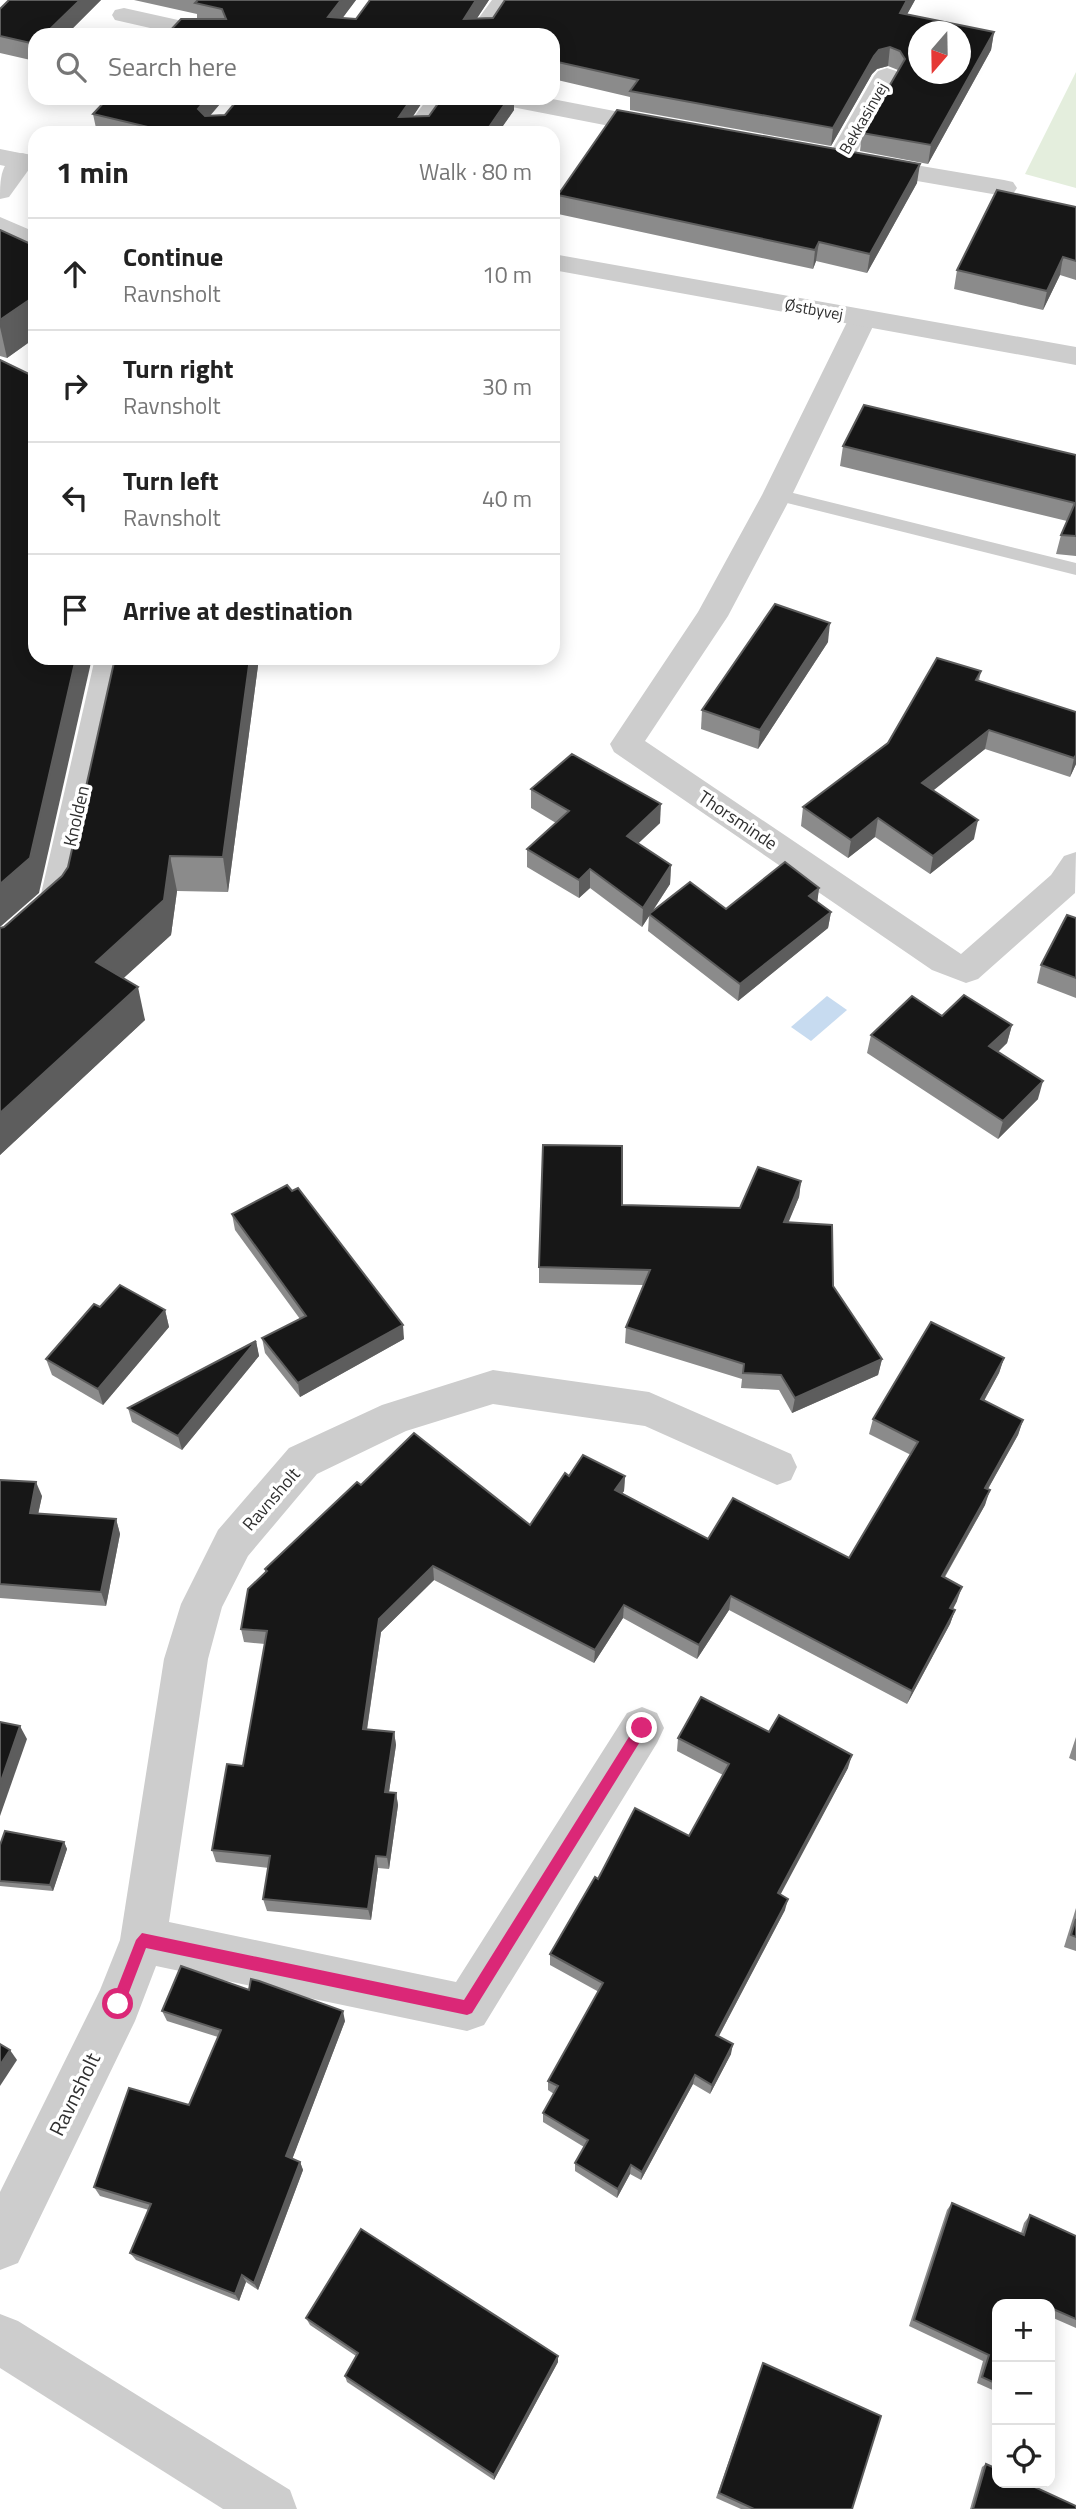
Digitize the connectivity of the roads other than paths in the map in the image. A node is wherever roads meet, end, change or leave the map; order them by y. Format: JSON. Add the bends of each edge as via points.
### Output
{"nodes":[{"id":1,"x":505,"y":0,"type":"edge"},
{"id":2,"x":131,"y":8,"type":"edge"},
{"id":3,"x":111,"y":28,"type":"edge"},
{"id":4,"x":192,"y":28,"type":"edge"},
{"id":5,"x":483,"y":28,"type":"edge"},
{"id":6,"x":887,"y":76,"type":"dead end"},
{"id":7,"x":436,"y":105,"type":"edge"},
{"id":8,"x":525,"y":105,"type":"edge"},
{"id":9,"x":420,"y":126,"type":"edge"},
{"id":10,"x":682,"y":132,"type":"edge"},
{"id":11,"x":19,"y":161,"type":"edge"},
{"id":12,"x":1004,"y":188,"type":"edge"},
{"id":13,"x":0,"y":191,"type":"edge"},
{"id":14,"x":0,"y":225,"type":"edge"},
{"id":15,"x":28,"y":239,"type":"edge"},
{"id":16,"x":560,"y":263,"type":"edge"},
{"id":17,"x":863,"y":318,"type":"junction"},
{"id":18,"x":1076,"y":356,"type":"edge"},
{"id":19,"x":777,"y":495,"type":"junction"},
{"id":20,"x":1076,"y":569,"type":"edge"},
{"id":21,"x":109,"y":665,"type":"edge"},
{"id":22,"x":1076,"y":865,"type":"edge"},
{"id":23,"x":0,"y":950,"type":"edge"},
{"id":24,"x":777,"y":1467,"type":"dead end"},
{"id":25,"x":642,"y":1728,"type":"dead end"},
{"id":26,"x":142,"y":1940,"type":"junction"},
{"id":27,"x":0,"y":2245,"type":"edge"},
{"id":28,"x":0,"y":2339,"type":"edge"},
{"id":29,"x":271,"y":2509,"type":"edge"}],
"edges":[{"from":1,"to":5,"type":"street"},
{"from":2,"to":3,"type":"street"},
{"from":2,"to":4,"type":"street"},
{"from":6,"to":12,"type":"street","name":"Bekkasinvej","via":[[827,158]]},
{"from":7,"to":9,"type":"street"},
{"from":8,"to":10,"type":"street","via":[[566,121]]},
{"from":11,"to":13,"type":"street"},
{"from":14,"to":15,"type":"street"},
{"from":16,"to":17,"type":"street","name":"Østbyvej"},
{"from":17,"to":18,"type":"street","name":"Østbyvej"},
{"from":17,"to":19,"type":"street","name":"Thorsminde"},
{"from":19,"to":20,"type":"lane"},
{"from":19,"to":22,"type":"street","name":"Thorsminde","via":[[712,616],[626,744],[944,961],[966,970],[1063,884]]},
{"from":21,"to":23,"type":"street","name":"Knolden","via":[[57,900]]},
{"from":24,"to":26,"type":"street","name":"Ravnsholt","via":[[649,1409],[493,1387],[396,1418],[303,1461],[233,1543],[202,1604],[186,1659]]},
{"from":25,"to":26,"type":"street","via":[[467,2008]]},
{"from":26,"to":27,"type":"street","name":"Ravnsholt","via":[[118,2004]]},
{"from":28,"to":29,"type":"street"}]}
